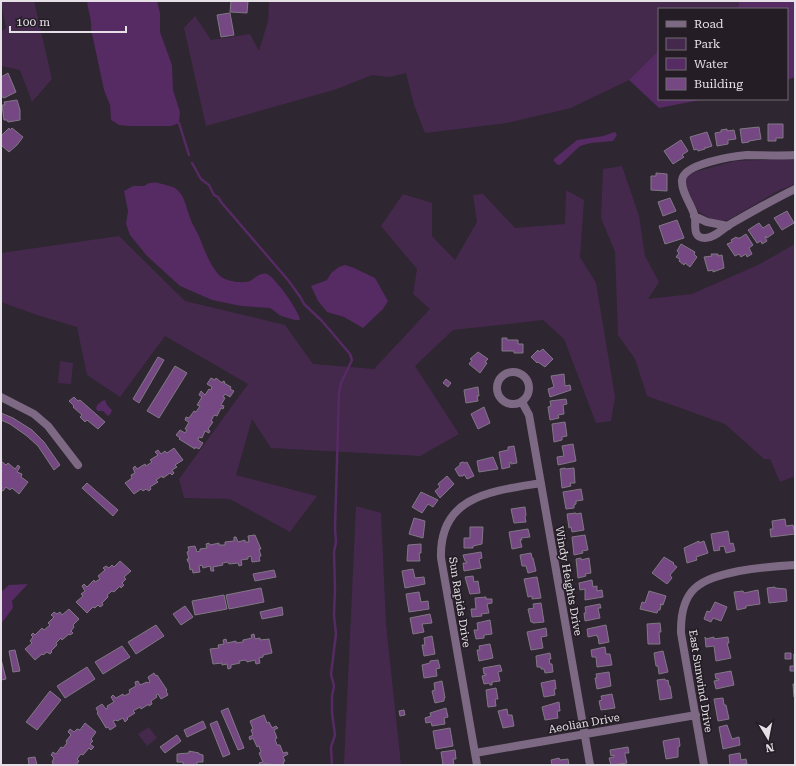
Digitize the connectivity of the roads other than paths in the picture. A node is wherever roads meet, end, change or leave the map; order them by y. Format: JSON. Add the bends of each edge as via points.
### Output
{"nodes":[{"id":1,"x":795,"y":155,"type":"edge"},
{"id":2,"x":795,"y":189,"type":"edge"},
{"id":3,"x":694,"y":216,"type":"junction"},
{"id":4,"x":728,"y":226,"type":"junction"},
{"id":5,"x":1,"y":397,"type":"edge"},
{"id":6,"x":522,"y":402,"type":"junction"},
{"id":7,"x":78,"y":464,"type":"dead end"},
{"id":8,"x":541,"y":483,"type":"junction"},
{"id":9,"x":795,"y":565,"type":"edge"},
{"id":10,"x":696,"y":715,"type":"junction"},
{"id":11,"x":585,"y":734,"type":"junction"},
{"id":12,"x":475,"y":753,"type":"junction"},
{"id":13,"x":477,"y":765,"type":"edge"},
{"id":14,"x":590,"y":765,"type":"edge"},
{"id":15,"x":704,"y":765,"type":"edge"}],
"edges":[{"from":1,"to":3,"type":"street","via":[[740,156],[707,163],[686,171],[681,181]]},
{"from":2,"to":4,"type":"street"},
{"from":3,"to":4,"type":"street","via":[[707,222]]},
{"from":3,"to":4,"type":"street","via":[[696,234],[699,237],[713,236]]},
{"from":5,"to":7,"type":"street","via":[[34,414],[48,426]]},
{"from":6,"to":6,"type":"street","via":[[529,392],[527,379],[516,372],[501,377],[497,385],[502,400],[510,404]]},
{"from":6,"to":8,"type":"street","name":"Windy Heights Drive","via":[[529,415]]},
{"from":8,"to":11,"type":"street","name":"Windy Heights Drive"},
{"from":8,"to":12,"type":"street","name":"Sun Rapids Drive","via":[[486,493],[471,499],[453,516],[443,536],[442,565]]},
{"from":9,"to":10,"type":"street","name":"East Sunwind Drive","via":[[756,568],[717,576],[698,585],[689,596],[682,613],[681,633]]},
{"from":10,"to":11,"type":"street","name":"Aeolian Drive"},
{"from":10,"to":15,"type":"street","name":"East Sunwind Drive"},
{"from":11,"to":12,"type":"street","name":"Aeolian Drive"},
{"from":11,"to":14,"type":"street","name":"Windy Heights Drive"},
{"from":12,"to":13,"type":"street","name":"Sun Rapids Drive"}]}
